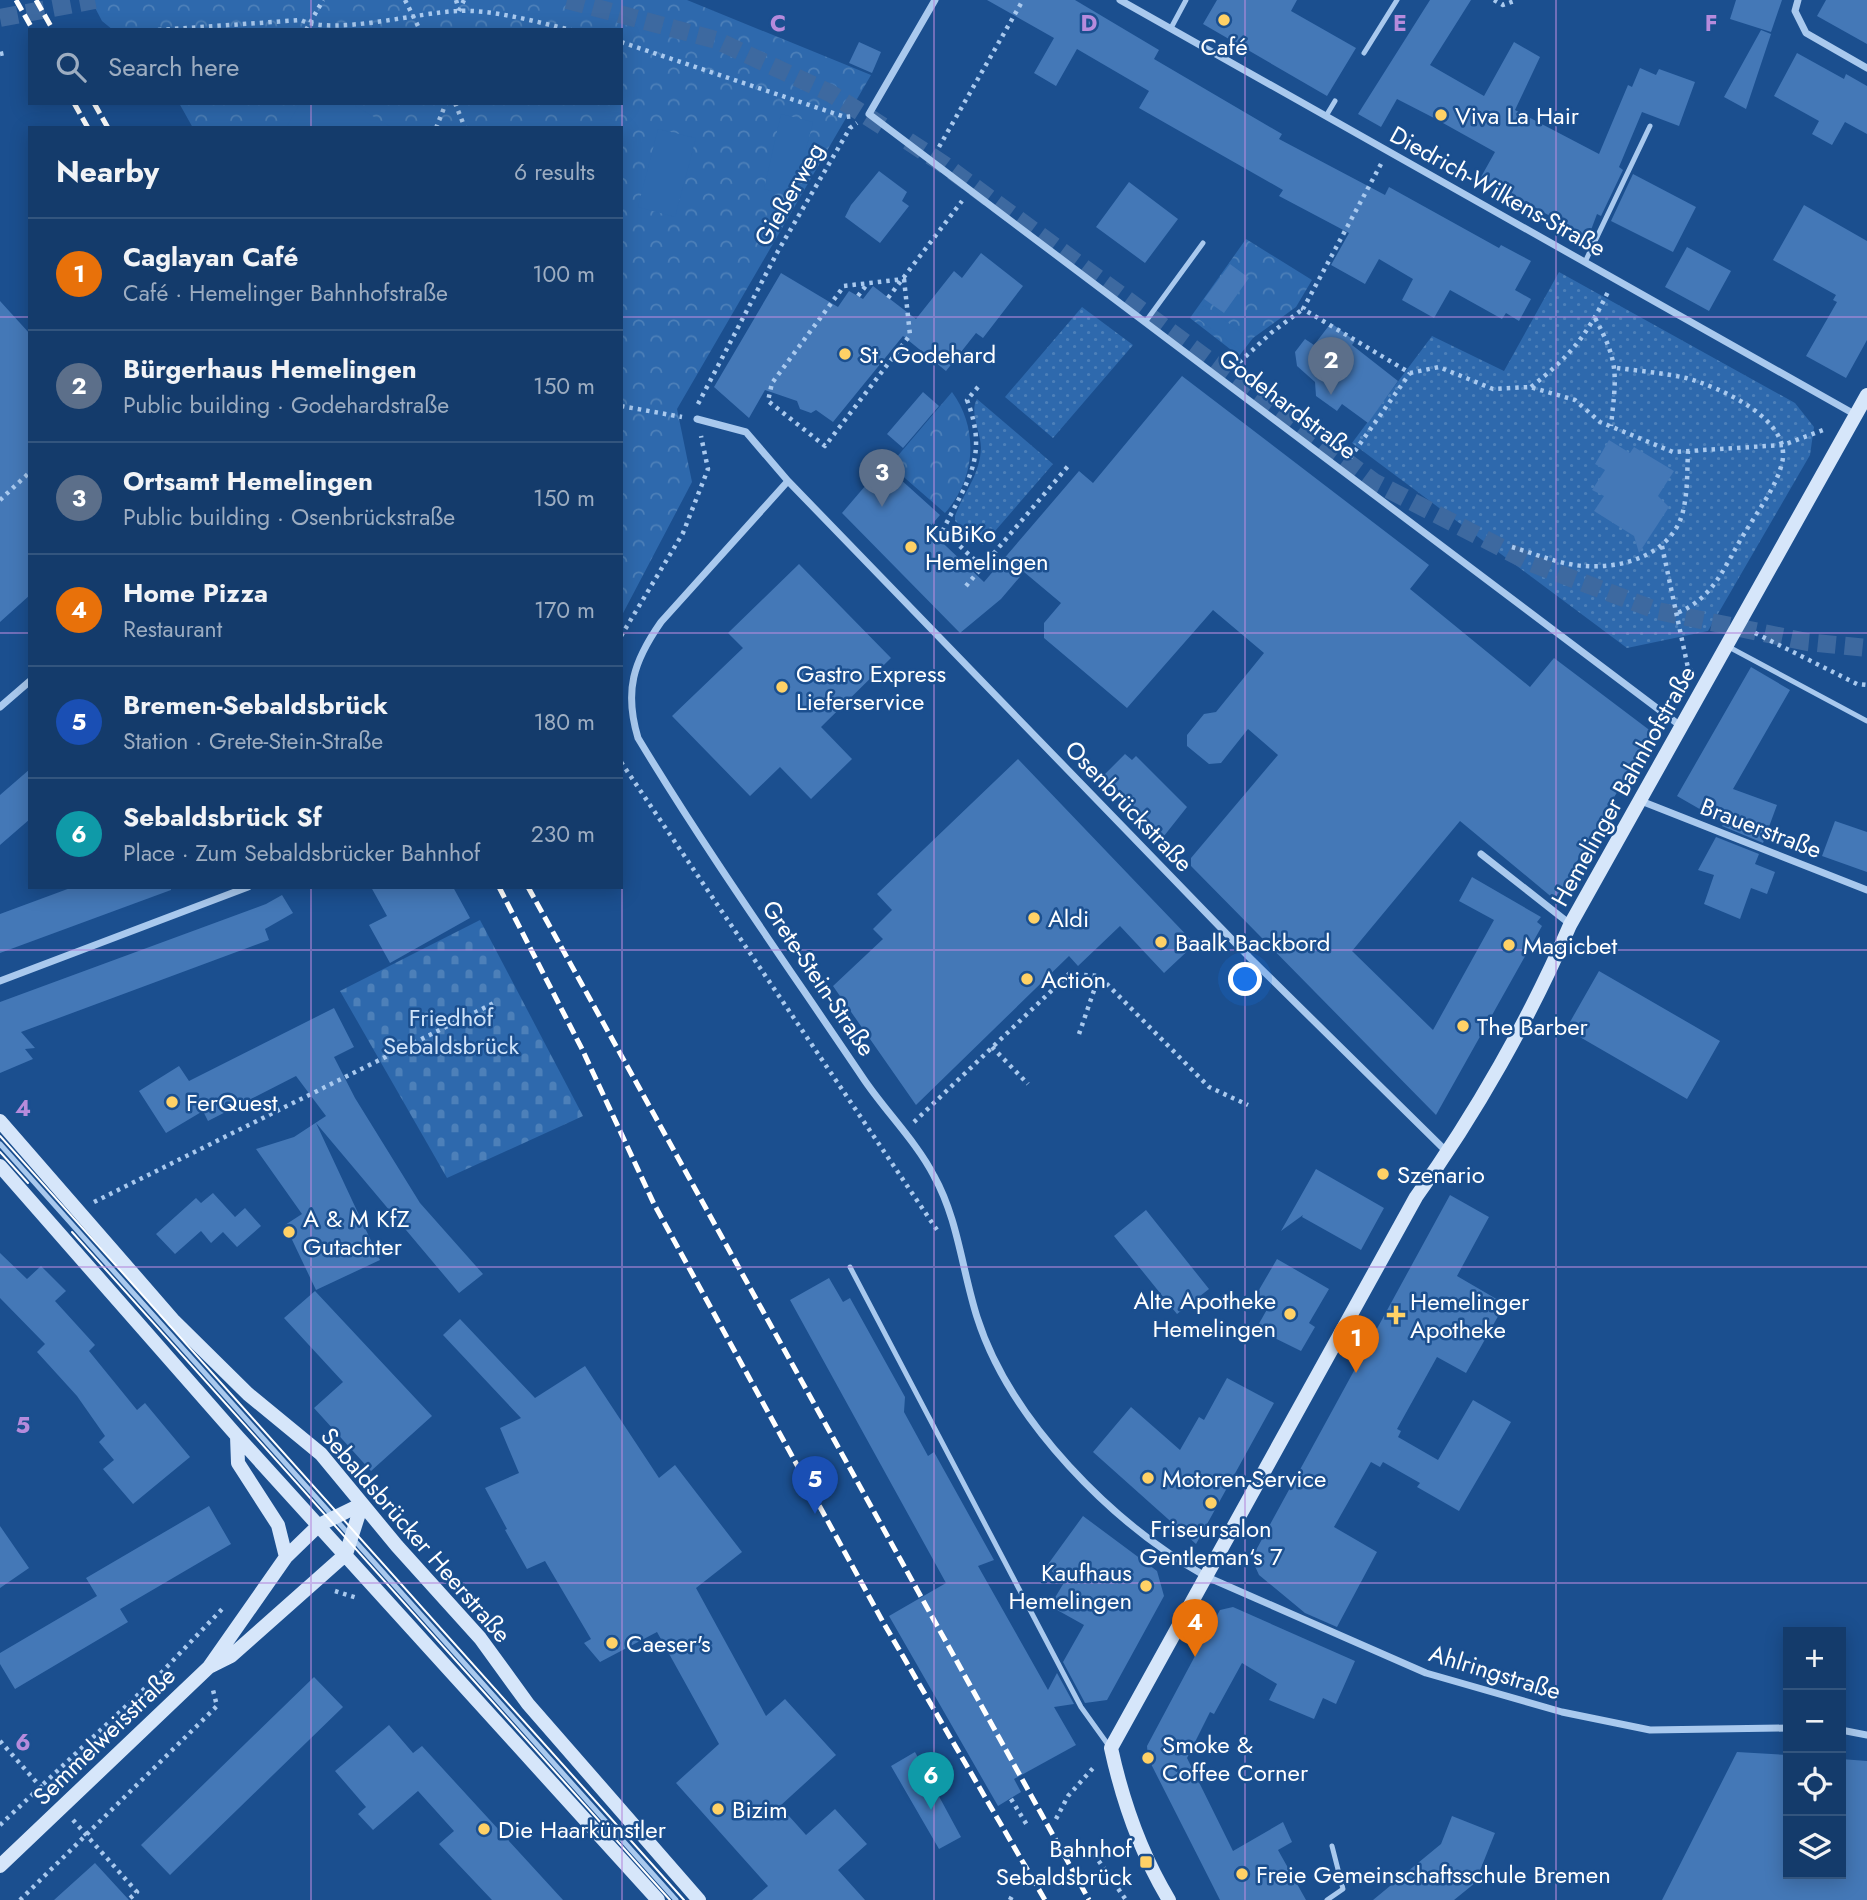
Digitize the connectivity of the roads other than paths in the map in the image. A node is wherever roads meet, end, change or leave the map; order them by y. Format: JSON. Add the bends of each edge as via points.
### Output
{"nodes":[{"id":1,"x":934,"y":0,"type":"edge"},
{"id":2,"x":1120,"y":0,"type":"edge"},
{"id":3,"x":1186,"y":0,"type":"edge"},
{"id":4,"x":1397,"y":0,"type":"edge"},
{"id":5,"x":1798,"y":0,"type":"edge"},
{"id":6,"x":1171,"y":28,"type":"junction"},
{"id":7,"x":1364,"y":53,"type":"dead end"},
{"id":8,"x":1867,"y":68,"type":"edge"},
{"id":9,"x":1335,"y":101,"type":"dead end"},
{"id":10,"x":1326,"y":116,"type":"junction"},
{"id":11,"x":1650,"y":126,"type":"dead end"},
{"id":12,"x":1203,"y":243,"type":"dead end"},
{"id":13,"x":1585,"y":262,"type":"junction"},
{"id":14,"x":1146,"y":321,"type":"junction"},
{"id":15,"x":1867,"y":395,"type":"edge"},
{"id":16,"x":1856,"y":415,"type":"junction"},
{"id":17,"x":697,"y":419,"type":"road end"},
{"id":18,"x":788,"y":481,"type":"junction"},
{"id":19,"x":1727,"y":646,"type":"junction"},
{"id":20,"x":28,"y":683,"type":"edge"},
{"id":21,"x":0,"y":707,"type":"edge"},
{"id":22,"x":1867,"y":721,"type":"edge"},
{"id":23,"x":1682,"y":727,"type":"junction"},
{"id":24,"x":1641,"y":802,"type":"junction"},
{"id":25,"x":1481,"y":855,"type":"dead end"},
{"id":26,"x":243,"y":889,"type":"edge"},
{"id":27,"x":1867,"y":890,"type":"edge"},
{"id":28,"x":1570,"y":925,"type":"junction"},
{"id":29,"x":0,"y":981,"type":"edge"},
{"id":30,"x":0,"y":1121,"type":"edge"},
{"id":31,"x":0,"y":1144,"type":"edge"},
{"id":32,"x":1448,"y":1153,"type":"junction"},
{"id":33,"x":0,"y":1166,"type":"edge"},
{"id":34,"x":850,"y":1267,"type":"dead end"},
{"id":35,"x":237,"y":1436,"type":"junction"},
{"id":36,"x":362,"y":1504,"type":"junction"},
{"id":37,"x":335,"y":1517,"type":"junction"},
{"id":38,"x":319,"y":1525,"type":"junction"},
{"id":39,"x":352,"y":1535,"type":"junction"},
{"id":40,"x":346,"y":1554,"type":"junction"},
{"id":41,"x":286,"y":1557,"type":"junction"},
{"id":42,"x":1207,"y":1577,"type":"junction"},
{"id":43,"x":209,"y":1667,"type":"junction"},
{"id":44,"x":1783,"y":1728,"type":"edge"},
{"id":45,"x":1846,"y":1731,"type":"edge"},
{"id":46,"x":1867,"y":1735,"type":"edge"},
{"id":47,"x":1111,"y":1748,"type":"junction"},
{"id":48,"x":1332,"y":1846,"type":"dead end"},
{"id":49,"x":0,"y":1866,"type":"edge"},
{"id":50,"x":658,"y":1900,"type":"edge"},
{"id":51,"x":676,"y":1900,"type":"edge"},
{"id":52,"x":699,"y":1900,"type":"edge"},
{"id":53,"x":1169,"y":1900,"type":"edge"},
{"id":54,"x":1327,"y":1900,"type":"edge"}],
"edges":[{"from":1,"to":14,"type":"street","name":"Godehardstraße","via":[[869,114]]},
{"from":2,"to":6,"type":"street","name":"Diedrich-Wilkens-Straße"},
{"from":3,"to":6,"type":"lane"},
{"from":4,"to":7,"type":"lane"},
{"from":5,"to":8,"type":"street","via":[[1795,10],[1806,33]]},
{"from":6,"to":10,"type":"street","name":"Diedrich-Wilkens-Straße"},
{"from":9,"to":10,"type":"lane"},
{"from":10,"to":13,"type":"street","name":"Diedrich-Wilkens-Straße"},
{"from":11,"to":13,"type":"lane"},
{"from":12,"to":14,"type":"lane"},
{"from":13,"to":16,"type":"street","name":"Diedrich-Wilkens-Straße"},
{"from":14,"to":23,"type":"street","name":"Godehardstraße"},
{"from":15,"to":16,"type":"main road","name":"Hemelinger Bahnhofstraße"},
{"from":16,"to":19,"type":"main road","name":"Hemelinger Bahnhofstraße"},
{"from":17,"to":18,"type":"street","via":[[746,432]]},
{"from":18,"to":32,"type":"street","name":"Osenbrückstraße","via":[[1259,967]]},
{"from":18,"to":42,"type":"street","name":"Grete-Stein-Straße","via":[[645,645],[632,674],[632,718],[638,738],[875,1096],[934,1175],[995,1364],[1040,1432],[1101,1498],[1180,1562]]},
{"from":19,"to":22,"type":"lane"},
{"from":19,"to":23,"type":"main road","name":"Hemelinger Bahnhofstraße"},
{"from":20,"to":21,"type":"street"},
{"from":23,"to":24,"type":"main road","name":"Hemelinger Bahnhofstraße"},
{"from":24,"to":27,"type":"street","name":"Brauerstraße"},
{"from":24,"to":28,"type":"main road","name":"Hemelinger Bahnhofstraße"},
{"from":25,"to":28,"type":"street"},
{"from":26,"to":29,"type":"street"},
{"from":28,"to":32,"type":"main road","name":"Hemelinger Bahnhofstraße","via":[[1549,975]]},
{"from":30,"to":36,"type":"main road","name":"Sebaldsbrücker Heerstraße","via":[[174,1321],[248,1394],[321,1454]]},
{"from":31,"to":37,"type":"lane"},
{"from":32,"to":42,"type":"main road","name":"Hemelinger Bahnhofstraße","via":[[1416,1197]]},
{"from":33,"to":35,"type":"main road"},
{"from":34,"to":47,"type":"lane","via":[[1074,1695]]},
{"from":35,"to":38,"type":"main road"},
{"from":35,"to":41,"type":"main road","via":[[238,1463],[278,1525]]},
{"from":36,"to":37,"type":"main road","name":"Semmelweisstraße"},
{"from":36,"to":39,"type":"main road"},
{"from":36,"to":52,"type":"main road","name":"Sebaldsbrücker Heerstraße","via":[[480,1638],[527,1704]]},
{"from":37,"to":38,"type":"main road","name":"Semmelweisstraße"},
{"from":37,"to":39,"type":"lane"},
{"from":38,"to":40,"type":"main road"},
{"from":38,"to":41,"type":"main road","name":"Semmelweisstraße"},
{"from":39,"to":40,"type":"main road"},
{"from":39,"to":51,"type":"lane"},
{"from":40,"to":43,"type":"main road","name":"Semmelweisstraße","via":[[231,1656]]},
{"from":40,"to":50,"type":"main road"},
{"from":41,"to":43,"type":"main road","name":"Semmelweisstraße"},
{"from":42,"to":44,"type":"street","name":"Ahlringstraße","via":[[1426,1673],[1562,1712],[1650,1730]]},
{"from":42,"to":47,"type":"main road","name":"Hemelinger Bahnhofstraße"},
{"from":43,"to":49,"type":"main road","name":"Semmelweisstraße"},
{"from":45,"to":46,"type":"street"},
{"from":47,"to":53,"type":"main road","via":[[1120,1791],[1146,1862]]},
{"from":48,"to":54,"type":"lane","via":[[1343,1889]]}]}
